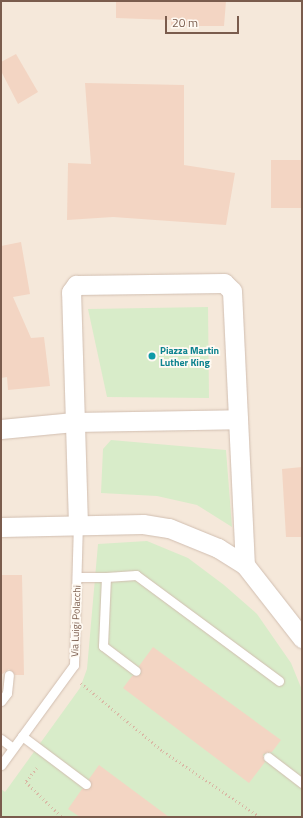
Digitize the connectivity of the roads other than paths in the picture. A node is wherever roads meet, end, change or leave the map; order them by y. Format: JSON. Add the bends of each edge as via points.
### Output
{"nodes":[{"id":1,"x":238,"y":420,"type":"junction"},
{"id":2,"x":74,"y":422,"type":"junction"},
{"id":3,"x":1,"y":429,"type":"edge"},
{"id":4,"x":78,"y":525,"type":"junction"},
{"id":5,"x":1,"y":527,"type":"edge"},
{"id":6,"x":245,"y":565,"type":"junction"},
{"id":7,"x":77,"y":577,"type":"junction"},
{"id":8,"x":106,"y":577,"type":"junction"},
{"id":9,"x":302,"y":638,"type":"edge"},
{"id":10,"x":136,"y":671,"type":"dead end"},
{"id":11,"x":9,"y":675,"type":"dead end"},
{"id":12,"x":279,"y":681,"type":"dead end"},
{"id":13,"x":1,"y":701,"type":"edge"},
{"id":14,"x":22,"y":736,"type":"junction"},
{"id":15,"x":1,"y":739,"type":"edge"},
{"id":16,"x":13,"y":748,"type":"junction"},
{"id":17,"x":268,"y":757,"type":"dead end"},
{"id":18,"x":1,"y":765,"type":"edge"},
{"id":19,"x":302,"y":783,"type":"edge"},
{"id":20,"x":86,"y":784,"type":"dead end"}],
"edges":[{"from":1,"to":2,"type":"street"},
{"from":1,"to":2,"type":"street","via":[[232,291],[224,283],[76,285],[71,292]]},
{"from":1,"to":6,"type":"street"},
{"from":2,"to":3,"type":"street"},
{"from":2,"to":4,"type":"street"},
{"from":4,"to":5,"type":"street"},
{"from":4,"to":6,"type":"street","via":[[143,524],[169,528],[218,548]]},
{"from":4,"to":7,"type":"lane","name":"Via Luigi Polacchi"},
{"from":6,"to":9,"type":"street"},
{"from":7,"to":8,"type":"lane"},
{"from":7,"to":14,"type":"lane","name":"Via Luigi Polacchi","via":[[74,665]]},
{"from":8,"to":10,"type":"lane","via":[[104,646]]},
{"from":8,"to":12,"type":"lane","via":[[136,575]]},
{"from":11,"to":13,"type":"lane","via":[[7,693]]},
{"from":14,"to":16,"type":"lane","name":"Via Luigi Polacchi"},
{"from":14,"to":20,"type":"lane"},
{"from":15,"to":16,"type":"lane"},
{"from":16,"to":18,"type":"lane","name":"Via Luigi Polacchi"},
{"from":17,"to":19,"type":"lane"}]}
